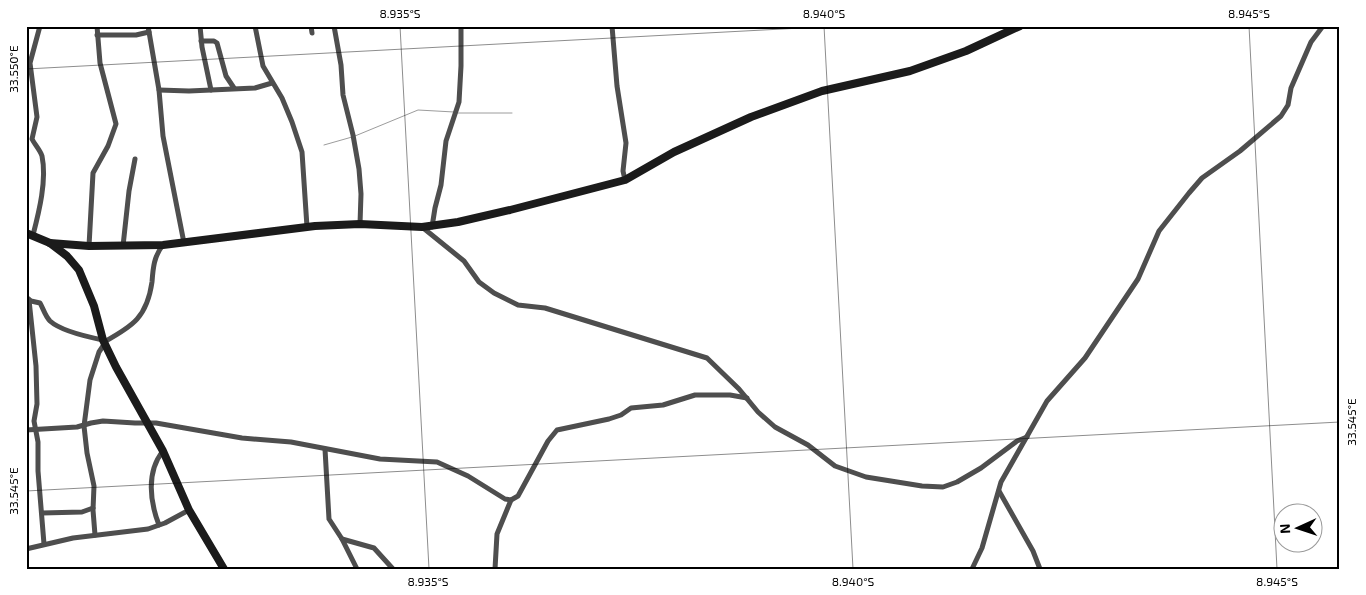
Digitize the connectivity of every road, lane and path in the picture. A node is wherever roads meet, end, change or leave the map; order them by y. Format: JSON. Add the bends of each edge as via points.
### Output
{"nodes":[{"id":1,"x":40,"y":26,"type":"edge"},
{"id":2,"x":97,"y":26,"type":"edge"},
{"id":3,"x":200,"y":26,"type":"edge"},
{"id":4,"x":255,"y":26,"type":"edge"},
{"id":5,"x":311,"y":26,"type":"edge"},
{"id":6,"x":334,"y":26,"type":"edge"},
{"id":7,"x":461,"y":26,"type":"edge"},
{"id":8,"x":612,"y":26,"type":"edge"},
{"id":9,"x":1020,"y":26,"type":"edge"},
{"id":10,"x":1324,"y":26,"type":"edge"},
{"id":11,"x":148,"y":28,"type":"edge"},
{"id":12,"x":312,"y":33,"type":"dead end"},
{"id":13,"x":98,"y":35,"type":"junction"},
{"id":14,"x":201,"y":41,"type":"junction"},
{"id":15,"x":272,"y":83,"type":"junction"},
{"id":16,"x":234,"y":88,"type":"junction"},
{"id":17,"x":159,"y":90,"type":"junction"},
{"id":18,"x":211,"y":90,"type":"junction"},
{"id":19,"x":29,"y":136,"type":"edge"},
{"id":20,"x":135,"y":159,"type":"dead end"},
{"id":21,"x":625,"y":180,"type":"junction"},
{"id":22,"x":360,"y":224,"type":"junction"},
{"id":23,"x":432,"y":226,"type":"junction"},
{"id":24,"x":306,"y":228,"type":"junction"},
{"id":25,"x":422,"y":228,"type":"junction"},
{"id":26,"x":30,"y":234,"type":"edge"},
{"id":27,"x":50,"y":243,"type":"junction"},
{"id":28,"x":184,"y":244,"type":"junction"},
{"id":29,"x":163,"y":245,"type":"junction"},
{"id":30,"x":89,"y":246,"type":"junction"},
{"id":31,"x":123,"y":246,"type":"junction"},
{"id":32,"x":28,"y":298,"type":"edge"},
{"id":33,"x":104,"y":342,"type":"junction"},
{"id":34,"x":748,"y":398,"type":"junction"},
{"id":35,"x":147,"y":423,"type":"junction"},
{"id":36,"x":84,"y":426,"type":"junction"},
{"id":37,"x":26,"y":430,"type":"edge"},
{"id":38,"x":35,"y":430,"type":"junction"},
{"id":39,"x":1027,"y":437,"type":"junction"},
{"id":40,"x":325,"y":449,"type":"junction"},
{"id":41,"x":163,"y":451,"type":"junction"},
{"id":42,"x":999,"y":491,"type":"junction"},
{"id":43,"x":511,"y":500,"type":"junction"},
{"id":44,"x":93,"y":508,"type":"junction"},
{"id":45,"x":189,"y":510,"type":"junction"},
{"id":46,"x":42,"y":513,"type":"junction"},
{"id":47,"x":159,"y":525,"type":"junction"},
{"id":48,"x":95,"y":535,"type":"junction"},
{"id":49,"x":342,"y":539,"type":"junction"},
{"id":50,"x":44,"y":544,"type":"junction"},
{"id":51,"x":26,"y":549,"type":"edge"},
{"id":52,"x":224,"y":569,"type":"edge"},
{"id":53,"x":357,"y":569,"type":"edge"},
{"id":54,"x":393,"y":569,"type":"edge"},
{"id":55,"x":494,"y":569,"type":"edge"},
{"id":56,"x":972,"y":569,"type":"edge"},
{"id":57,"x":1040,"y":569,"type":"edge"}],
"edges":[{"from":1,"to":19,"type":"street","via":[[30,63],[36,129]]},
{"from":2,"to":13,"type":"street"},
{"from":3,"to":14,"type":"street"},
{"from":4,"to":15,"type":"street","via":[[263,66]]},
{"from":5,"to":12,"type":"street"},
{"from":6,"to":22,"type":"street","via":[[343,95],[355,144],[361,194]]},
{"from":7,"to":23,"type":"street","via":[[459,102],[446,141]]},
{"from":8,"to":21,"type":"street","via":[[626,143],[622,171]]},
{"from":9,"to":21,"type":"street","via":[[966,51],[910,71],[822,91],[751,117],[682,148]]},
{"from":10,"to":39,"type":"street","via":[[1311,42],[1281,116],[1202,178],[1180,203],[1154,239],[1138,279],[1082,363],[1048,401]]},
{"from":11,"to":13,"type":"street","via":[[136,35]]},
{"from":11,"to":17,"type":"street"},
{"from":13,"to":30,"type":"street","via":[[101,67],[116,124],[93,173]]},
{"from":14,"to":16,"type":"street","via":[[217,43],[225,74]]},
{"from":14,"to":18,"type":"street"},
{"from":15,"to":16,"type":"street"},
{"from":15,"to":24,"type":"street","via":[[282,98],[302,152]]},
{"from":16,"to":18,"type":"street"},
{"from":17,"to":18,"type":"street"},
{"from":17,"to":28,"type":"street","via":[[163,136]]},
{"from":19,"to":26,"type":"street","via":[[41,152],[43,167],[40,202]]},
{"from":20,"to":31,"type":"street"},
{"from":21,"to":23,"type":"street","via":[[510,210]]},
{"from":22,"to":24,"type":"street"},
{"from":22,"to":25,"type":"street"},
{"from":23,"to":25,"type":"street"},
{"from":24,"to":28,"type":"street"},
{"from":25,"to":34,"type":"street","via":[[464,261],[479,282],[502,298],[707,358]]},
{"from":26,"to":27,"type":"street"},
{"from":27,"to":30,"type":"street"},
{"from":27,"to":33,"type":"street","via":[[78,270],[94,306]]},
{"from":28,"to":29,"type":"street"},
{"from":29,"to":31,"type":"street"},
{"from":29,"to":33,"type":"street","via":[[155,260],[150,290],[140,316],[127,329]]},
{"from":30,"to":31,"type":"street"},
{"from":32,"to":33,"type":"street","via":[[40,303],[48,319],[55,324]]},
{"from":32,"to":38,"type":"street","via":[[36,366]]},
{"from":33,"to":35,"type":"street"},
{"from":33,"to":36,"type":"street","via":[[90,380]]},
{"from":34,"to":39,"type":"street","via":[[775,427],[835,466],[866,476],[922,486],[950,485]]},
{"from":34,"to":43,"type":"street","via":[[695,395],[663,405],[631,408],[609,419],[556,430],[518,496]]},
{"from":35,"to":36,"type":"street","via":[[103,421]]},
{"from":35,"to":40,"type":"street"},
{"from":35,"to":41,"type":"street"},
{"from":36,"to":38,"type":"street"},
{"from":36,"to":44,"type":"street","via":[[94,482]]},
{"from":37,"to":38,"type":"street"},
{"from":38,"to":46,"type":"street"},
{"from":39,"to":42,"type":"street"},
{"from":40,"to":43,"type":"street","via":[[380,459],[437,462]]},
{"from":40,"to":49,"type":"street","via":[[329,519]]},
{"from":41,"to":45,"type":"street"},
{"from":41,"to":47,"type":"street","via":[[155,463],[152,478],[153,506]]},
{"from":42,"to":56,"type":"street","via":[[982,548]]},
{"from":42,"to":57,"type":"street"},
{"from":43,"to":55,"type":"street","via":[[497,534]]},
{"from":44,"to":46,"type":"street","via":[[82,512]]},
{"from":44,"to":48,"type":"street"},
{"from":45,"to":47,"type":"street"},
{"from":45,"to":52,"type":"street"},
{"from":46,"to":50,"type":"street"},
{"from":47,"to":48,"type":"street"},
{"from":48,"to":50,"type":"street"},
{"from":49,"to":53,"type":"street"},
{"from":49,"to":54,"type":"street","via":[[374,548]]},
{"from":50,"to":51,"type":"street"}]}
